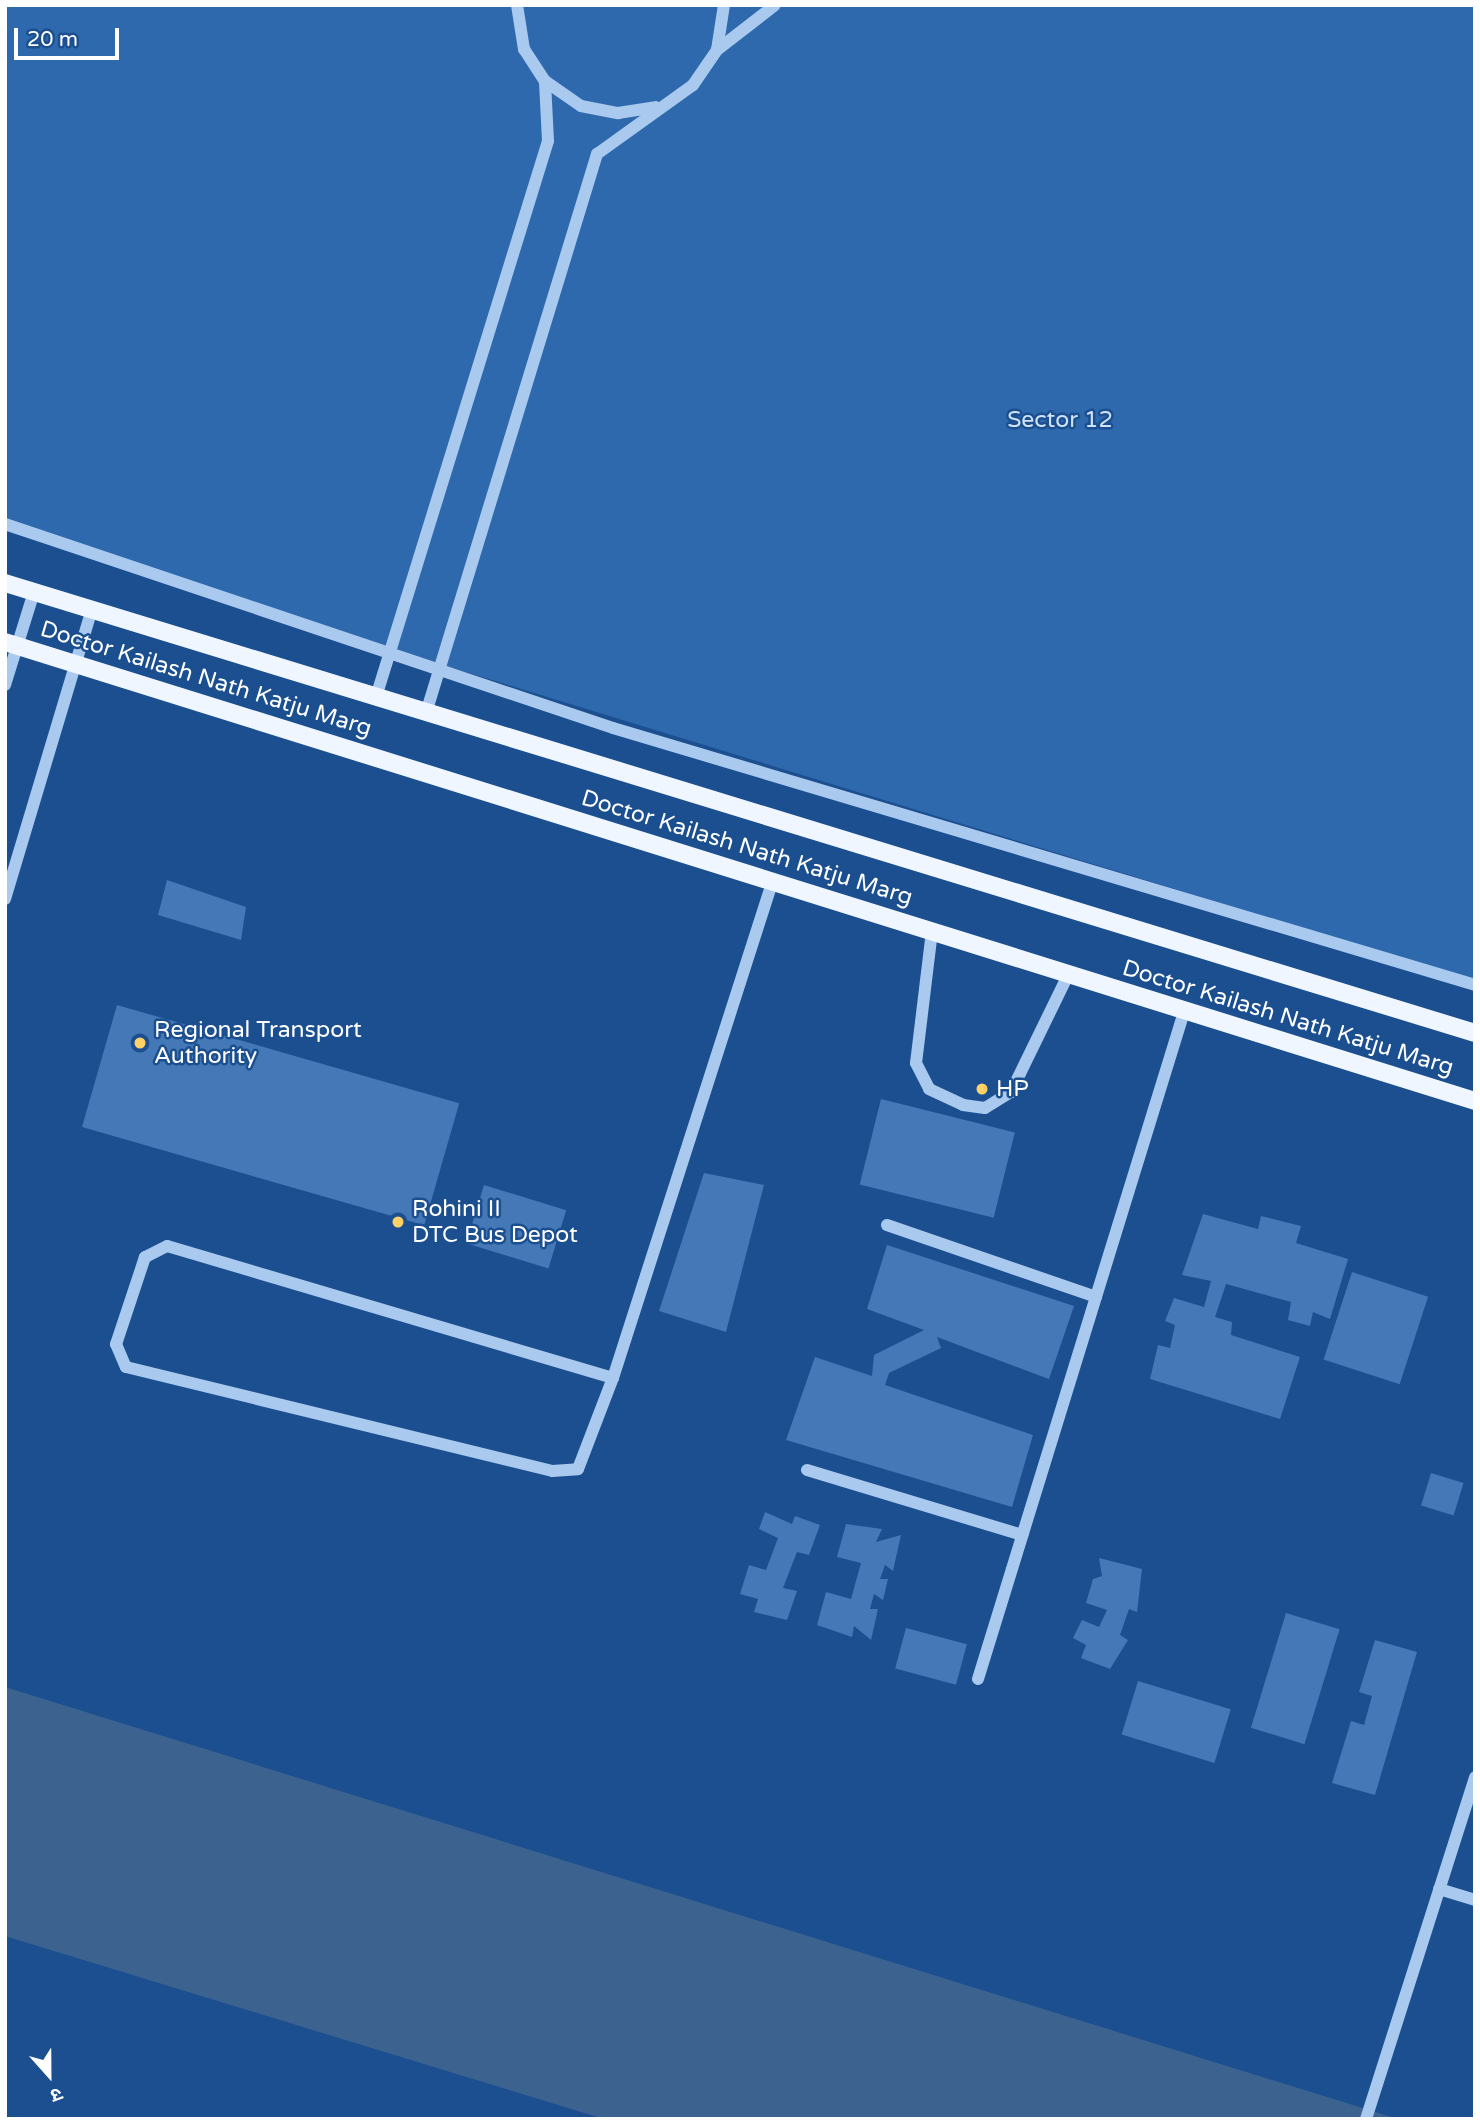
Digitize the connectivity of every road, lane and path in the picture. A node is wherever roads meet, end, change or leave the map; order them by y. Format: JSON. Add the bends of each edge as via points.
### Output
{"nodes":[{"id":1,"x":517,"y":5,"type":"edge"},
{"id":2,"x":724,"y":5,"type":"edge"},
{"id":3,"x":775,"y":5,"type":"edge"},
{"id":4,"x":717,"y":50,"type":"junction"},
{"id":5,"x":545,"y":81,"type":"junction"},
{"id":6,"x":660,"y":106,"type":"junction"},
{"id":7,"x":5,"y":524,"type":"edge"},
{"id":8,"x":5,"y":583,"type":"edge"},
{"id":9,"x":34,"y":592,"type":"junction"},
{"id":10,"x":92,"y":609,"type":"junction"},
{"id":11,"x":11,"y":644,"type":"edge"},
{"id":12,"x":389,"y":650,"type":"junction"},
{"id":13,"x":77,"y":662,"type":"junction"},
{"id":14,"x":440,"y":668,"type":"junction"},
{"id":15,"x":5,"y":685,"type":"edge"},
{"id":16,"x":376,"y":697,"type":"junction"},
{"id":17,"x":426,"y":713,"type":"junction"},
{"id":18,"x":774,"y":880,"type":"junction"},
{"id":19,"x":5,"y":900,"type":"edge"},
{"id":20,"x":932,"y":931,"type":"junction"},
{"id":21,"x":1068,"y":975,"type":"junction"},
{"id":22,"x":1475,"y":985,"type":"edge"},
{"id":23,"x":1184,"y":1012,"type":"junction"},
{"id":24,"x":1475,"y":1033,"type":"edge"},
{"id":25,"x":1475,"y":1101,"type":"edge"},
{"id":26,"x":887,"y":1225,"type":"dead end"},
{"id":27,"x":1096,"y":1297,"type":"junction"},
{"id":28,"x":614,"y":1378,"type":"junction"},
{"id":29,"x":807,"y":1470,"type":"dead end"},
{"id":30,"x":1023,"y":1535,"type":"junction"},
{"id":31,"x":978,"y":1679,"type":"dead end"},
{"id":32,"x":1475,"y":1777,"type":"edge"},
{"id":33,"x":1439,"y":1889,"type":"junction"},
{"id":34,"x":1475,"y":1900,"type":"edge"},
{"id":35,"x":1366,"y":2119,"type":"edge"}],
"edges":[{"from":1,"to":5,"type":"street","via":[[524,49]]},
{"from":2,"to":4,"type":"street"},
{"from":3,"to":4,"type":"street"},
{"from":4,"to":6,"type":"street","via":[[693,85]]},
{"from":5,"to":6,"type":"street","via":[[581,106],[618,113]]},
{"from":5,"to":12,"type":"street","via":[[548,141]]},
{"from":6,"to":14,"type":"street","via":[[597,154]]},
{"from":7,"to":12,"type":"street"},
{"from":8,"to":9,"type":"main road","name":"Doctor Kailash Nath Katju Marg"},
{"from":9,"to":10,"type":"main road","name":"Doctor Kailash Nath Katju Marg"},
{"from":9,"to":11,"type":"street"},
{"from":10,"to":13,"type":"street"},
{"from":10,"to":16,"type":"main road","name":"Doctor Kailash Nath Katju Marg"},
{"from":11,"to":13,"type":"main road","name":"Doctor Kailash Nath Katju Marg"},
{"from":11,"to":15,"type":"street"},
{"from":12,"to":14,"type":"street"},
{"from":12,"to":16,"type":"street"},
{"from":13,"to":18,"type":"main road","name":"Doctor Kailash Nath Katju Marg"},
{"from":13,"to":19,"type":"street"},
{"from":14,"to":17,"type":"street"},
{"from":14,"to":22,"type":"street","via":[[613,728]]},
{"from":16,"to":17,"type":"main road","name":"Doctor Kailash Nath Katju Marg"},
{"from":17,"to":24,"type":"main road","name":"Doctor Kailash Nath Katju Marg"},
{"from":18,"to":20,"type":"main road","name":"Doctor Kailash Nath Katju Marg"},
{"from":18,"to":28,"type":"street"},
{"from":20,"to":21,"type":"main road","name":"Doctor Kailash Nath Katju Marg"},
{"from":20,"to":21,"type":"street","via":[[914,1056],[929,1089],[963,1105],[985,1108],[1011,1091]]},
{"from":21,"to":23,"type":"main road","name":"Doctor Kailash Nath Katju Marg"},
{"from":23,"to":25,"type":"main road","name":"Doctor Kailash Nath Katju Marg"},
{"from":23,"to":27,"type":"street"},
{"from":26,"to":27,"type":"street"},
{"from":27,"to":30,"type":"street"},
{"from":28,"to":28,"type":"street","via":[[585,1461],[565,1473],[126,1367],[116,1344],[145,1257],[167,1246]]},
{"from":29,"to":30,"type":"street"},
{"from":30,"to":31,"type":"street"},
{"from":32,"to":33,"type":"street"},
{"from":33,"to":34,"type":"street"},
{"from":33,"to":35,"type":"street"}]}
